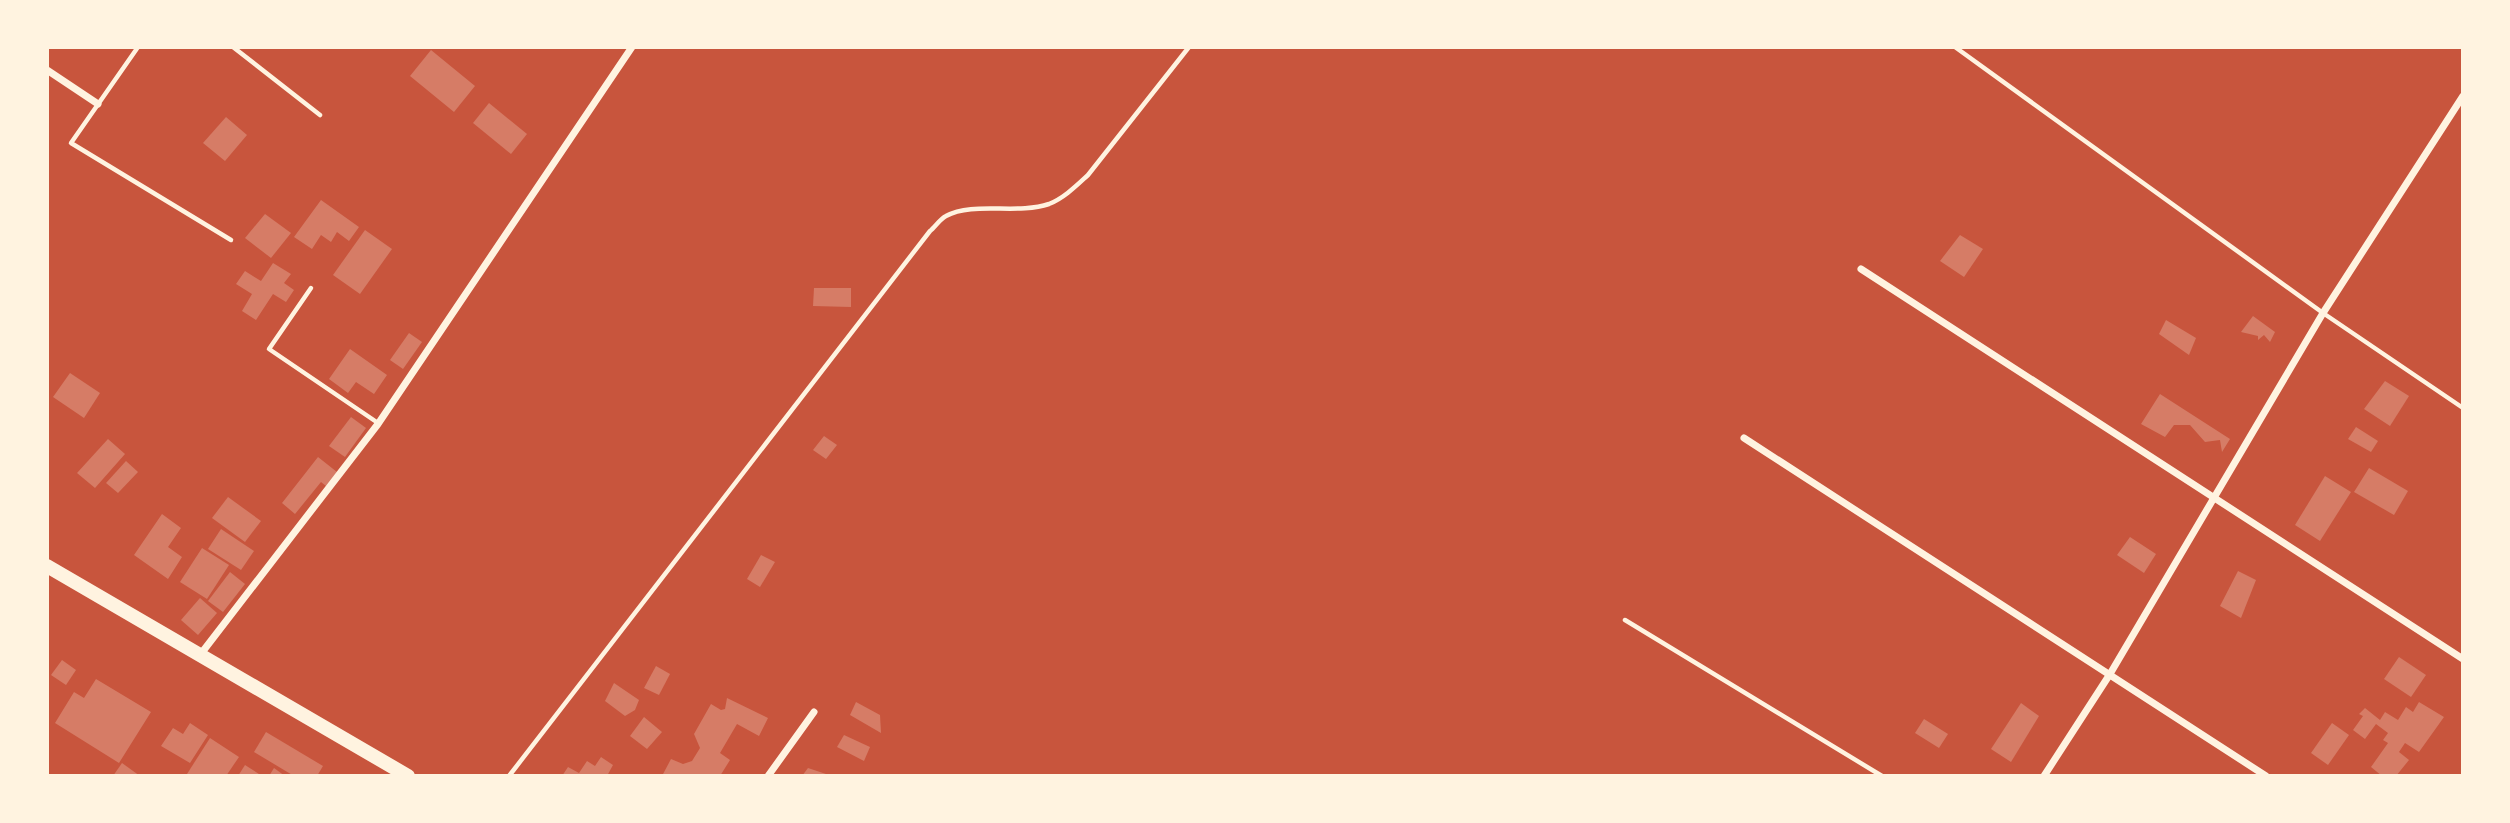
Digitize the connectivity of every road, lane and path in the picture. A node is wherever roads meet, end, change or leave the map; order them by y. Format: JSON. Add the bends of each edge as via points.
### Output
{"nodes":[{"id":1,"x":138,"y":47,"type":"edge"},
{"id":2,"x":233,"y":47,"type":"edge"},
{"id":3,"x":632,"y":47,"type":"edge"},
{"id":4,"x":1189,"y":47,"type":"edge"},
{"id":5,"x":1955,"y":47,"type":"edge"},
{"id":6,"x":47,"y":70,"type":"edge"},
{"id":7,"x":2463,"y":96,"type":"edge"},
{"id":8,"x":98,"y":104,"type":"junction"},
{"id":9,"x":320,"y":115,"type":"dead end"},
{"id":10,"x":231,"y":240,"type":"dead end"},
{"id":11,"x":1861,"y":269,"type":"dead end"},
{"id":12,"x":311,"y":288,"type":"dead end"},
{"id":13,"x":2323,"y":313,"type":"junction"},
{"id":14,"x":2463,"y":408,"type":"edge"},
{"id":15,"x":378,"y":424,"type":"junction"},
{"id":16,"x":1744,"y":438,"type":"dead end"},
{"id":17,"x":2216,"y":499,"type":"junction"},
{"id":18,"x":47,"y":566,"type":"edge"},
{"id":19,"x":1625,"y":620,"type":"dead end"},
{"id":20,"x":200,"y":655,"type":"junction"},
{"id":21,"x":2463,"y":659,"type":"edge"},
{"id":22,"x":2110,"y":674,"type":"junction"},
{"id":23,"x":814,"y":712,"type":"dead end"},
{"id":24,"x":408,"y":776,"type":"edge"},
{"id":25,"x":509,"y":776,"type":"edge"},
{"id":26,"x":768,"y":776,"type":"edge"},
{"id":27,"x":1882,"y":776,"type":"edge"},
{"id":28,"x":2044,"y":776,"type":"edge"},
{"id":29,"x":2266,"y":776,"type":"edge"}],
"edges":[{"from":1,"to":8,"type":"lane"},
{"from":2,"to":9,"type":"lane"},
{"from":3,"to":15,"type":"street"},
{"from":4,"to":25,"type":"lane","via":[[1088,175],[1069,192],[1030,208],[945,216],[930,232]]},
{"from":5,"to":13,"type":"lane"},
{"from":6,"to":8,"type":"street"},
{"from":7,"to":13,"type":"street"},
{"from":8,"to":10,"type":"lane","via":[[71,143]]},
{"from":11,"to":17,"type":"street"},
{"from":12,"to":15,"type":"lane","via":[[269,349]]},
{"from":13,"to":14,"type":"lane"},
{"from":13,"to":17,"type":"street"},
{"from":15,"to":20,"type":"street"},
{"from":16,"to":22,"type":"street"},
{"from":17,"to":21,"type":"street"},
{"from":17,"to":22,"type":"street"},
{"from":18,"to":20,"type":"main road"},
{"from":19,"to":27,"type":"lane"},
{"from":20,"to":24,"type":"main road"},
{"from":22,"to":28,"type":"street"},
{"from":22,"to":29,"type":"street"},
{"from":23,"to":26,"type":"street"}]}
